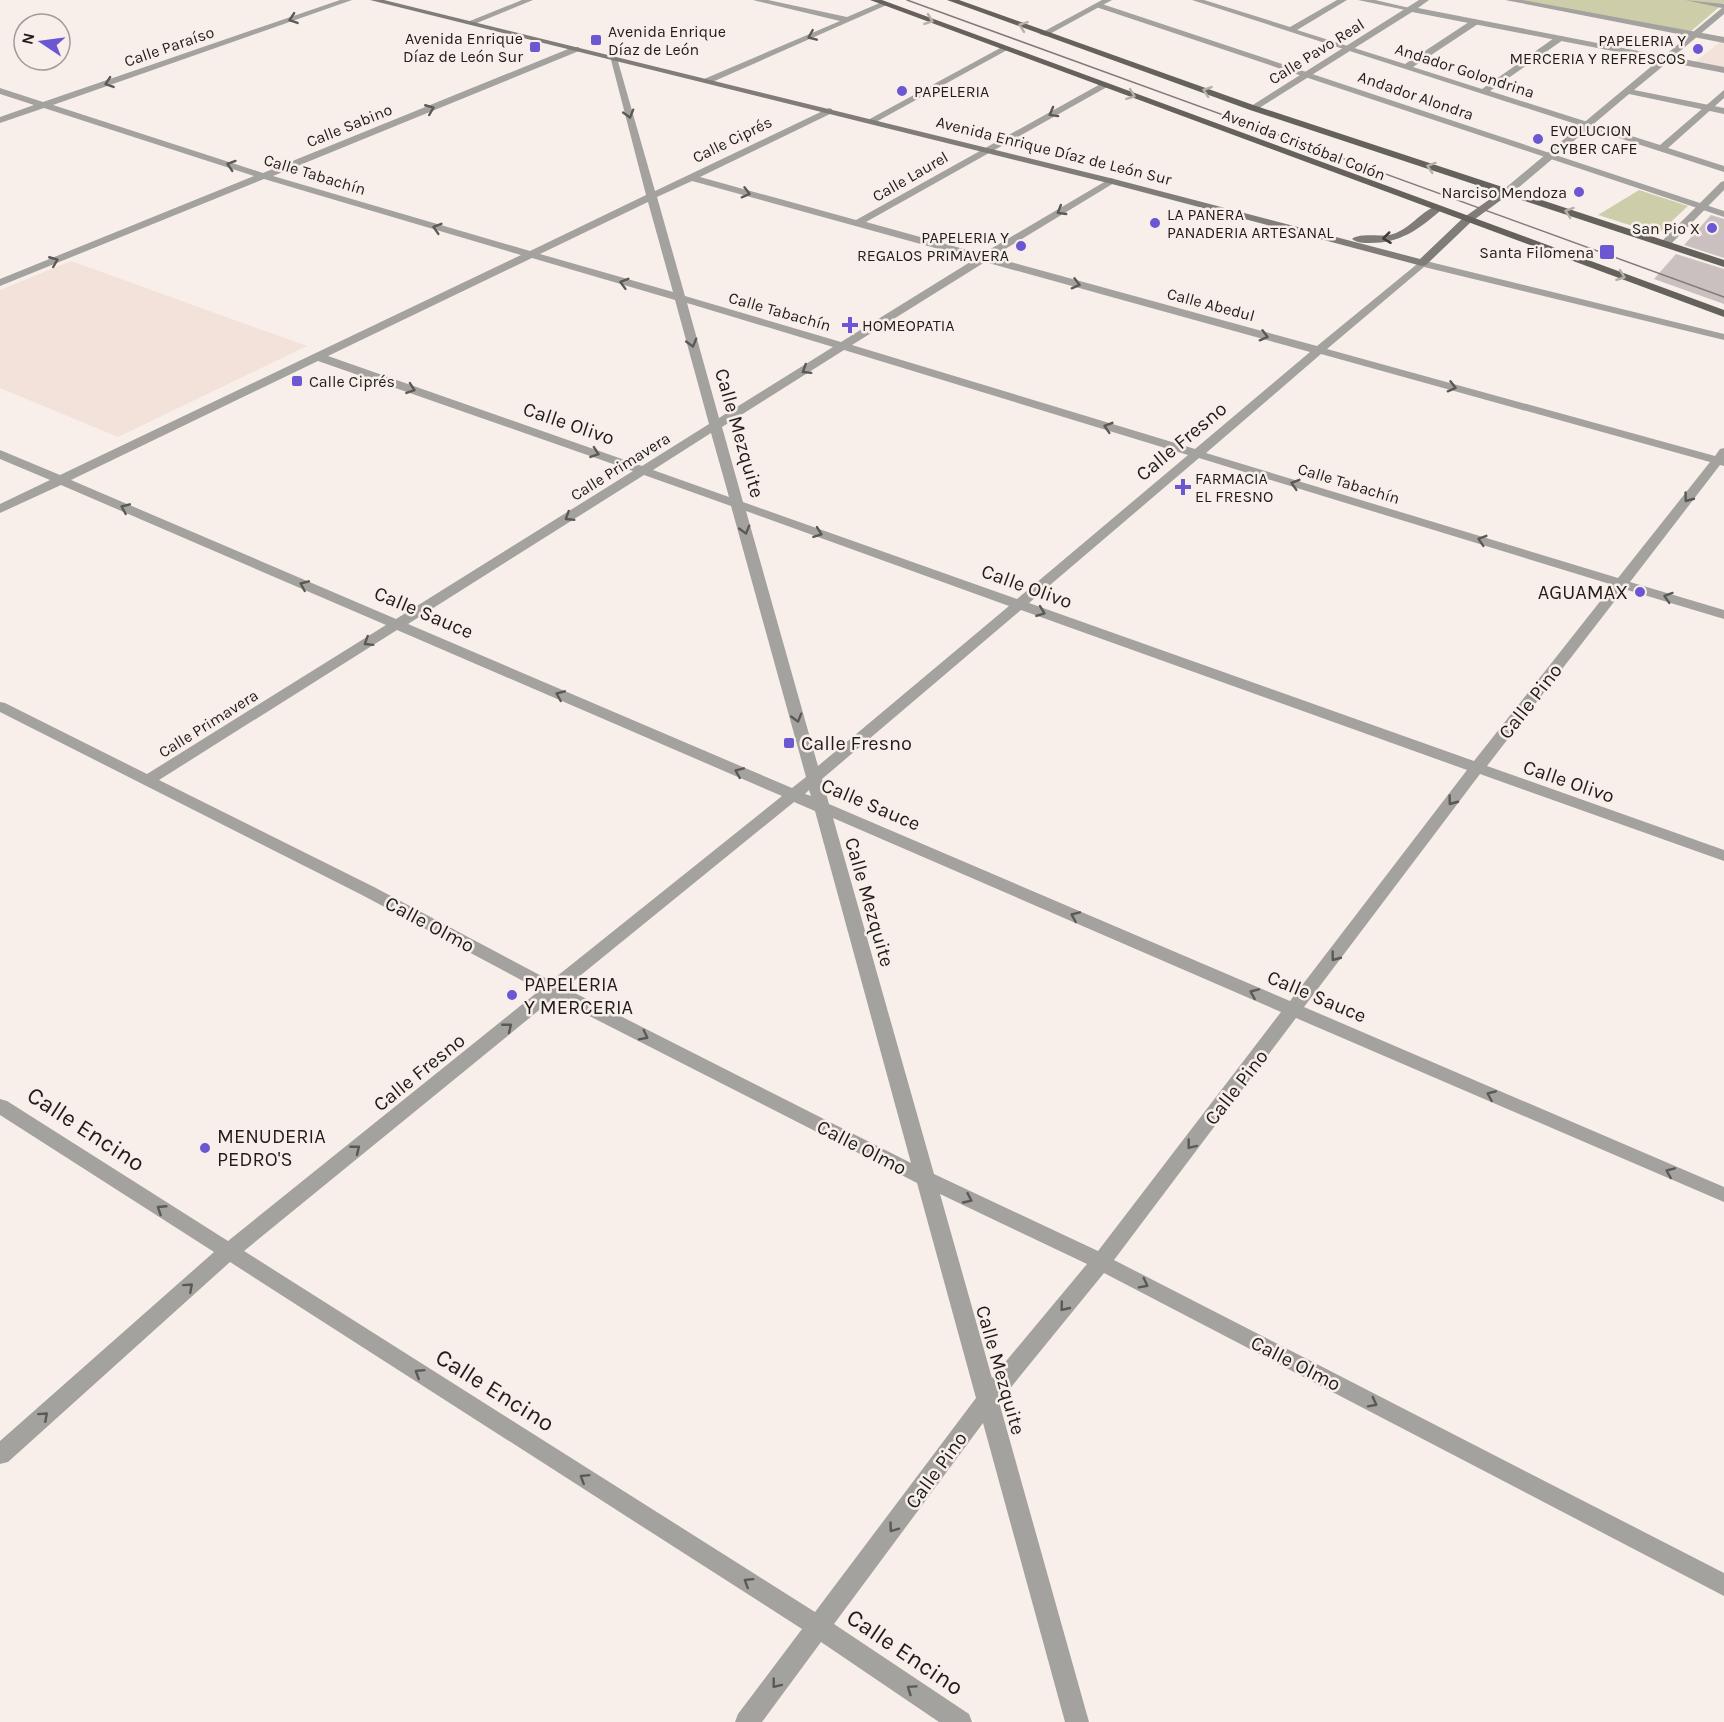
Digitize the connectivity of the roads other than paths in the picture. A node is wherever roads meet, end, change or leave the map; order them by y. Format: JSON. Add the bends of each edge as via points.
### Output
{"nodes":[{"id":1,"x":348,"y":0,"type":"edge"},
{"id":2,"x":374,"y":0,"type":"edge"},
{"id":3,"x":529,"y":0,"type":"edge"},
{"id":4,"x":757,"y":0,"type":"edge"},
{"id":5,"x":874,"y":0,"type":"edge"},
{"id":6,"x":951,"y":0,"type":"edge"},
{"id":7,"x":1196,"y":0,"type":"edge"},
{"id":8,"x":1238,"y":0,"type":"edge"},
{"id":9,"x":1343,"y":0,"type":"edge"},
{"id":10,"x":1362,"y":0,"type":"edge"},
{"id":11,"x":1425,"y":0,"type":"edge"},
{"id":12,"x":1509,"y":0,"type":"edge"},
{"id":13,"x":1689,"y":0,"type":"edge"},
{"id":14,"x":1103,"y":2,"type":"edge"},
{"id":15,"x":885,"y":4,"type":"junction"},
{"id":16,"x":1222,"y":8,"type":"junction"},
{"id":17,"x":1724,"y":8,"type":"edge"},
{"id":18,"x":1410,"y":9,"type":"junction"},
{"id":19,"x":848,"y":20,"type":"junction"},
{"id":20,"x":1475,"y":22,"type":"junction"},
{"id":21,"x":469,"y":23,"type":"junction"},
{"id":22,"x":1291,"y":30,"type":"junction"},
{"id":23,"x":1043,"y":34,"type":"junction"},
{"id":24,"x":1694,"y":34,"type":"junction"},
{"id":25,"x":1560,"y":38,"type":"junction"},
{"id":26,"x":1724,"y":40,"type":"edge"},
{"id":27,"x":576,"y":49,"type":"junction"},
{"id":28,"x":1005,"y":49,"type":"junction"},
{"id":29,"x":1348,"y":49,"type":"junction"},
{"id":30,"x":613,"y":58,"type":"junction"},
{"id":31,"x":1665,"y":58,"type":"junction"},
{"id":32,"x":1406,"y":67,"type":"junction"},
{"id":33,"x":1724,"y":70,"type":"edge"},
{"id":34,"x":1307,"y":74,"type":"junction"},
{"id":35,"x":707,"y":81,"type":"junction"},
{"id":36,"x":1104,"y":85,"type":"junction"},
{"id":37,"x":0,"y":91,"type":"edge"},
{"id":38,"x":1626,"y":91,"type":"junction"},
{"id":39,"x":1483,"y":92,"type":"junction"},
{"id":40,"x":1724,"y":93,"type":"edge"},
{"id":41,"x":45,"y":105,"type":"junction"},
{"id":42,"x":1708,"y":107,"type":"junction"},
{"id":43,"x":1254,"y":108,"type":"junction"},
{"id":44,"x":829,"y":111,"type":"junction"},
{"id":45,"x":1724,"y":111,"type":"edge"},
{"id":46,"x":0,"y":120,"type":"edge"},
{"id":47,"x":871,"y":121,"type":"junction"},
{"id":48,"x":1586,"y":125,"type":"junction"},
{"id":49,"x":1661,"y":149,"type":"junction"},
{"id":50,"x":986,"y":150,"type":"junction"},
{"id":51,"x":1549,"y":156,"type":"junction"},
{"id":52,"x":1724,"y":169,"type":"edge"},
{"id":53,"x":264,"y":176,"type":"junction"},
{"id":54,"x":690,"y":177,"type":"junction"},
{"id":55,"x":1111,"y":181,"type":"junction"},
{"id":56,"x":1724,"y":184,"type":"edge"},
{"id":57,"x":1507,"y":192,"type":"junction"},
{"id":58,"x":651,"y":195,"type":"junction"},
{"id":59,"x":1702,"y":207,"type":"junction"},
{"id":60,"x":1436,"y":209,"type":"junction"},
{"id":61,"x":1724,"y":214,"type":"edge"},
{"id":62,"x":1467,"y":220,"type":"junction"},
{"id":63,"x":857,"y":223,"type":"junction"},
{"id":64,"x":1314,"y":234,"type":"junction"},
{"id":65,"x":1665,"y":244,"type":"junction"},
{"id":66,"x":528,"y":255,"type":"junction"},
{"id":67,"x":983,"y":258,"type":"junction"},
{"id":68,"x":1422,"y":263,"type":"junction"},
{"id":69,"x":1724,"y":264,"type":"edge"},
{"id":70,"x":0,"y":283,"type":"edge"},
{"id":71,"x":680,"y":300,"type":"junction"},
{"id":72,"x":1724,"y":314,"type":"edge"},
{"id":73,"x":1724,"y":337,"type":"edge"},
{"id":74,"x":844,"y":346,"type":"junction"},
{"id":75,"x":1319,"y":351,"type":"junction"},
{"id":76,"x":316,"y":356,"type":"junction"},
{"id":77,"x":716,"y":426,"type":"junction"},
{"id":78,"x":0,"y":454,"type":"edge"},
{"id":79,"x":1198,"y":455,"type":"junction"},
{"id":80,"x":1722,"y":458,"type":"edge"},
{"id":81,"x":645,"y":471,"type":"junction"},
{"id":82,"x":60,"y":480,"type":"junction"},
{"id":83,"x":738,"y":504,"type":"junction"},
{"id":84,"x":0,"y":509,"type":"edge"},
{"id":85,"x":1623,"y":583,"type":"junction"},
{"id":86,"x":1019,"y":604,"type":"junction"},
{"id":87,"x":1724,"y":615,"type":"edge"},
{"id":88,"x":396,"y":624,"type":"junction"},
{"id":89,"x":0,"y":706,"type":"edge"},
{"id":90,"x":1476,"y":769,"type":"junction"},
{"id":91,"x":814,"y":778,"type":"junction"},
{"id":92,"x":148,"y":780,"type":"junction"},
{"id":93,"x":793,"y":795,"type":"junction"},
{"id":94,"x":822,"y":807,"type":"junction"},
{"id":95,"x":1724,"y":856,"type":"edge"},
{"id":96,"x":554,"y":990,"type":"junction"},
{"id":97,"x":1294,"y":1011,"type":"junction"},
{"id":98,"x":0,"y":1106,"type":"edge"},
{"id":99,"x":926,"y":1179,"type":"junction"},
{"id":100,"x":1724,"y":1195,"type":"edge"},
{"id":101,"x":228,"y":1252,"type":"junction"},
{"id":102,"x":1101,"y":1262,"type":"junction"},
{"id":103,"x":987,"y":1400,"type":"junction"},
{"id":104,"x":0,"y":1455,"type":"edge"},
{"id":105,"x":1724,"y":1585,"type":"edge"},
{"id":106,"x":820,"y":1628,"type":"junction"},
{"id":107,"x":747,"y":1722,"type":"edge"},
{"id":108,"x":960,"y":1722,"type":"edge"},
{"id":109,"x":1077,"y":1722,"type":"edge"}],
"edges":[{"from":1,"to":41,"type":"street","name":"Calle Paraíso","one_way":true},
{"from":2,"to":21,"type":"main road","name":"Avenida Enrique Díaz de León Sur"},
{"from":3,"to":21,"type":"street"},
{"from":4,"to":19,"type":"street"},
{"from":5,"to":15,"type":"main road","name":"Avenida Cristóbal Colón"},
{"from":23,"to":6,"type":"main road","name":"Avenida Cristóbal Colón","one_way":true},
{"from":7,"to":16,"type":"street","name":"Andador Golondrina"},
{"from":8,"to":16,"type":"street"},
{"from":9,"to":22,"type":"street"},
{"from":10,"to":18,"type":"street"},
{"from":11,"to":18,"type":"street","name":"Calle Pavo Real"},
{"from":12,"to":24,"type":"street"},
{"from":13,"to":17,"type":"street"},
{"from":14,"to":23,"type":"street"},
{"from":14,"to":34,"type":"street","name":"Andador Alondra"},
{"from":15,"to":19,"type":"street"},
{"from":15,"to":28,"type":"main road","name":"Avenida Cristóbal Colón","one_way":true},
{"from":16,"to":22,"type":"street","name":"Andador Golondrina"},
{"from":17,"to":24,"type":"street","name":"Calle Fresno"},
{"from":18,"to":20,"type":"street"},
{"from":18,"to":29,"type":"street","name":"Calle Pavo Real"},
{"from":19,"to":35,"type":"street","one_way":true},
{"from":20,"to":25,"type":"street"},
{"from":20,"to":32,"type":"street"},
{"from":21,"to":27,"type":"main road","name":"Avenida Enrique Díaz de León Sur"},
{"from":22,"to":29,"type":"street","name":"Andador Golondrina"},
{"from":43,"to":23,"type":"main road","name":"Avenida Cristóbal Colón","one_way":true},
{"from":24,"to":26,"type":"street"},
{"from":24,"to":31,"type":"street","name":"Calle Fresno"},
{"from":25,"to":31,"type":"street"},
{"from":25,"to":39,"type":"street"},
{"from":27,"to":30,"type":"main road","name":"Avenida Enrique Díaz de León Sur"},
{"from":53,"to":27,"type":"street","name":"Calle Sabino","one_way":true},
{"from":28,"to":36,"type":"main road","name":"Avenida Cristóbal Colón"},
{"from":28,"to":47,"type":"street"},
{"from":29,"to":32,"type":"street","name":"Andador Golondrina"},
{"from":29,"to":34,"type":"street","name":"Calle Pavo Real"},
{"from":30,"to":35,"type":"main road","name":"Avenida Enrique Díaz de León Sur"},
{"from":30,"to":58,"type":"street","name":"Calle Mezquite","one_way":true},
{"from":31,"to":33,"type":"street"},
{"from":31,"to":38,"type":"street","name":"Calle Fresno"},
{"from":32,"to":39,"type":"street","name":"Andador Golondrina"},
{"from":34,"to":43,"type":"street","name":"Calle Pavo Real"},
{"from":34,"to":51,"type":"street","name":"Andador Alondra"},
{"from":35,"to":44,"type":"main road","name":"Avenida Enrique Díaz de León Sur"},
{"from":36,"to":50,"type":"street","name":"Calle Laurel","one_way":true},
{"from":36,"to":60,"type":"main road","name":"Avenida Cristóbal Colón","one_way":true},
{"from":37,"to":41,"type":"street","name":"Calle Tabachín"},
{"from":38,"to":42,"type":"street"},
{"from":38,"to":48,"type":"street","name":"Calle Fresno"},
{"from":39,"to":48,"type":"street","name":"Andador Golondrina"},
{"from":40,"to":42,"type":"street"},
{"from":41,"to":46,"type":"street","name":"Calle Paraíso"},
{"from":53,"to":41,"type":"street","name":"Calle Tabachín","one_way":true},
{"from":42,"to":45,"type":"street"},
{"from":42,"to":49,"type":"street"},
{"from":57,"to":43,"type":"main road","name":"Avenida Cristóbal Colón","one_way":true},
{"from":44,"to":47,"type":"main road","name":"Avenida Enrique Díaz de León Sur"},
{"from":44,"to":54,"type":"street","name":"Calle Ciprés"},
{"from":47,"to":50,"type":"main road","name":"Avenida Enrique Díaz de León Sur"},
{"from":48,"to":49,"type":"street","name":"Andador Golondrina"},
{"from":48,"to":51,"type":"street","name":"Calle Fresno"},
{"from":49,"to":52,"type":"street","name":"Andador Golondrina"},
{"from":50,"to":55,"type":"main road","name":"Avenida Enrique Díaz de León Sur"},
{"from":50,"to":63,"type":"street","name":"Calle Laurel"},
{"from":51,"to":57,"type":"street","name":"Calle Fresno"},
{"from":51,"to":59,"type":"street","name":"Andador Alondra"},
{"from":66,"to":53,"type":"street","name":"Calle Tabachín","one_way":true},
{"from":70,"to":53,"type":"street","name":"Calle Sabino","one_way":true},
{"from":54,"to":58,"type":"street","name":"Calle Ciprés"},
{"from":54,"to":63,"type":"street","name":"Calle Abedul","one_way":true},
{"from":55,"to":64,"type":"main road","name":"Avenida Enrique Díaz de León Sur"},
{"from":55,"to":67,"type":"street","name":"Calle Primavera","one_way":true},
{"from":56,"to":59,"type":"street"},
{"from":57,"to":62,"type":"main road","name":"Calle Fresno"},
{"from":65,"to":57,"type":"main road","name":"Avenida Cristóbal Colón","one_way":true},
{"from":58,"to":66,"type":"street","name":"Calle Ciprés"},
{"from":58,"to":71,"type":"street","name":"Calle Mezquite"},
{"from":59,"to":61,"type":"street","name":"Andador Alondra"},
{"from":59,"to":65,"type":"street"},
{"from":60,"to":62,"type":"main road","name":"Avenida Cristóbal Colón"},
{"from":60,"to":64,"type":"main road","one_way":true,"via":[[1409,233],[1394,238]]},
{"from":62,"to":68,"type":"main road","name":"Calle Fresno"},
{"from":62,"to":72,"type":"main road","name":"Avenida Cristóbal Colón","one_way":true},
{"from":63,"to":67,"type":"street","name":"Calle Abedul"},
{"from":64,"to":68,"type":"main road","name":"Avenida Enrique Díaz de León Sur"},
{"from":65,"to":69,"type":"main road","name":"Avenida Cristóbal Colón"},
{"from":71,"to":66,"type":"street","name":"Calle Tabachín","one_way":true},
{"from":66,"to":76,"type":"street","name":"Calle Ciprés"},
{"from":67,"to":74,"type":"street","name":"Calle Primavera"},
{"from":67,"to":75,"type":"street","name":"Calle Abedul","one_way":true},
{"from":68,"to":73,"type":"street","name":"Avenida Enrique Díaz de León Sur"},
{"from":68,"to":75,"type":"street","name":"Calle Fresno"},
{"from":71,"to":74,"type":"street","name":"Calle Tabachín"},
{"from":71,"to":77,"type":"street","name":"Calle Mezquite","one_way":true},
{"from":74,"to":77,"type":"street","name":"Calle Primavera","one_way":true},
{"from":79,"to":74,"type":"street","name":"Calle Tabachín","one_way":true},
{"from":75,"to":79,"type":"street","name":"Calle Fresno"},
{"from":75,"to":80,"type":"street","name":"Calle Abedul","one_way":true},
{"from":76,"to":81,"type":"street","name":"Calle Olivo","one_way":true},
{"from":76,"to":82,"type":"street","name":"Calle Ciprés"},
{"from":77,"to":81,"type":"street","name":"Calle Primavera"},
{"from":77,"to":83,"type":"street","name":"Calle Mezquite"},
{"from":78,"to":82,"type":"street","name":"Calle Sauce"},
{"from":85,"to":79,"type":"street","name":"Calle Tabachín","one_way":true},
{"from":79,"to":86,"type":"street","name":"Calle Fresno"},
{"from":80,"to":85,"type":"street","name":"Calle Pino","one_way":true},
{"from":81,"to":83,"type":"street","name":"Calle Olivo"},
{"from":81,"to":88,"type":"street","name":"Calle Primavera","one_way":true},
{"from":82,"to":84,"type":"street","name":"Calle Ciprés"},
{"from":88,"to":82,"type":"street","name":"Calle Sauce","one_way":true},
{"from":83,"to":86,"type":"street","name":"Calle Olivo","one_way":true},
{"from":83,"to":91,"type":"street","name":"Calle Mezquite","one_way":true},
{"from":87,"to":85,"type":"street","name":"Calle Tabachín","one_way":true},
{"from":85,"to":90,"type":"street","name":"Calle Pino"},
{"from":86,"to":90,"type":"street","name":"Calle Olivo","one_way":true},
{"from":86,"to":91,"type":"street","name":"Calle Fresno"},
{"from":88,"to":92,"type":"street","name":"Calle Primavera","one_way":true},
{"from":93,"to":88,"type":"street","name":"Calle Sauce","one_way":true},
{"from":89,"to":92,"type":"street","name":"Calle Olmo"},
{"from":90,"to":95,"type":"street","name":"Calle Olivo"},
{"from":90,"to":97,"type":"street","name":"Calle Pino","one_way":true},
{"from":91,"to":93,"type":"street","name":"Calle Fresno"},
{"from":91,"to":94,"type":"street","name":"Calle Mezquite"},
{"from":92,"to":96,"type":"street","name":"Calle Olmo"},
{"from":93,"to":94,"type":"street","name":"Calle Sauce"},
{"from":93,"to":96,"type":"street","name":"Calle Fresno"},
{"from":97,"to":94,"type":"street","name":"Calle Sauce","one_way":true},
{"from":94,"to":99,"type":"street","name":"Calle Mezquite"},
{"from":96,"to":99,"type":"street","name":"Calle Olmo","one_way":true},
{"from":101,"to":96,"type":"street","name":"Calle Fresno","one_way":true},
{"from":100,"to":97,"type":"street","name":"Calle Sauce","one_way":true},
{"from":97,"to":102,"type":"street","name":"Calle Pino","one_way":true},
{"from":101,"to":98,"type":"street","name":"Calle Encino","one_way":true},
{"from":99,"to":102,"type":"street","name":"Calle Olmo","one_way":true},
{"from":99,"to":103,"type":"street","name":"Calle Mezquite"},
{"from":104,"to":101,"type":"street","name":"Calle Fresno","one_way":true},
{"from":106,"to":101,"type":"street","name":"Calle Encino","one_way":true},
{"from":102,"to":103,"type":"street","name":"Calle Pino","one_way":true},
{"from":102,"to":105,"type":"street","name":"Calle Olmo","one_way":true},
{"from":103,"to":106,"type":"street","name":"Calle Pino","one_way":true},
{"from":103,"to":109,"type":"street","name":"Calle Mezquite"},
{"from":106,"to":107,"type":"street","name":"Calle Pino","one_way":true},
{"from":108,"to":106,"type":"street","name":"Calle Encino","one_way":true}]}
